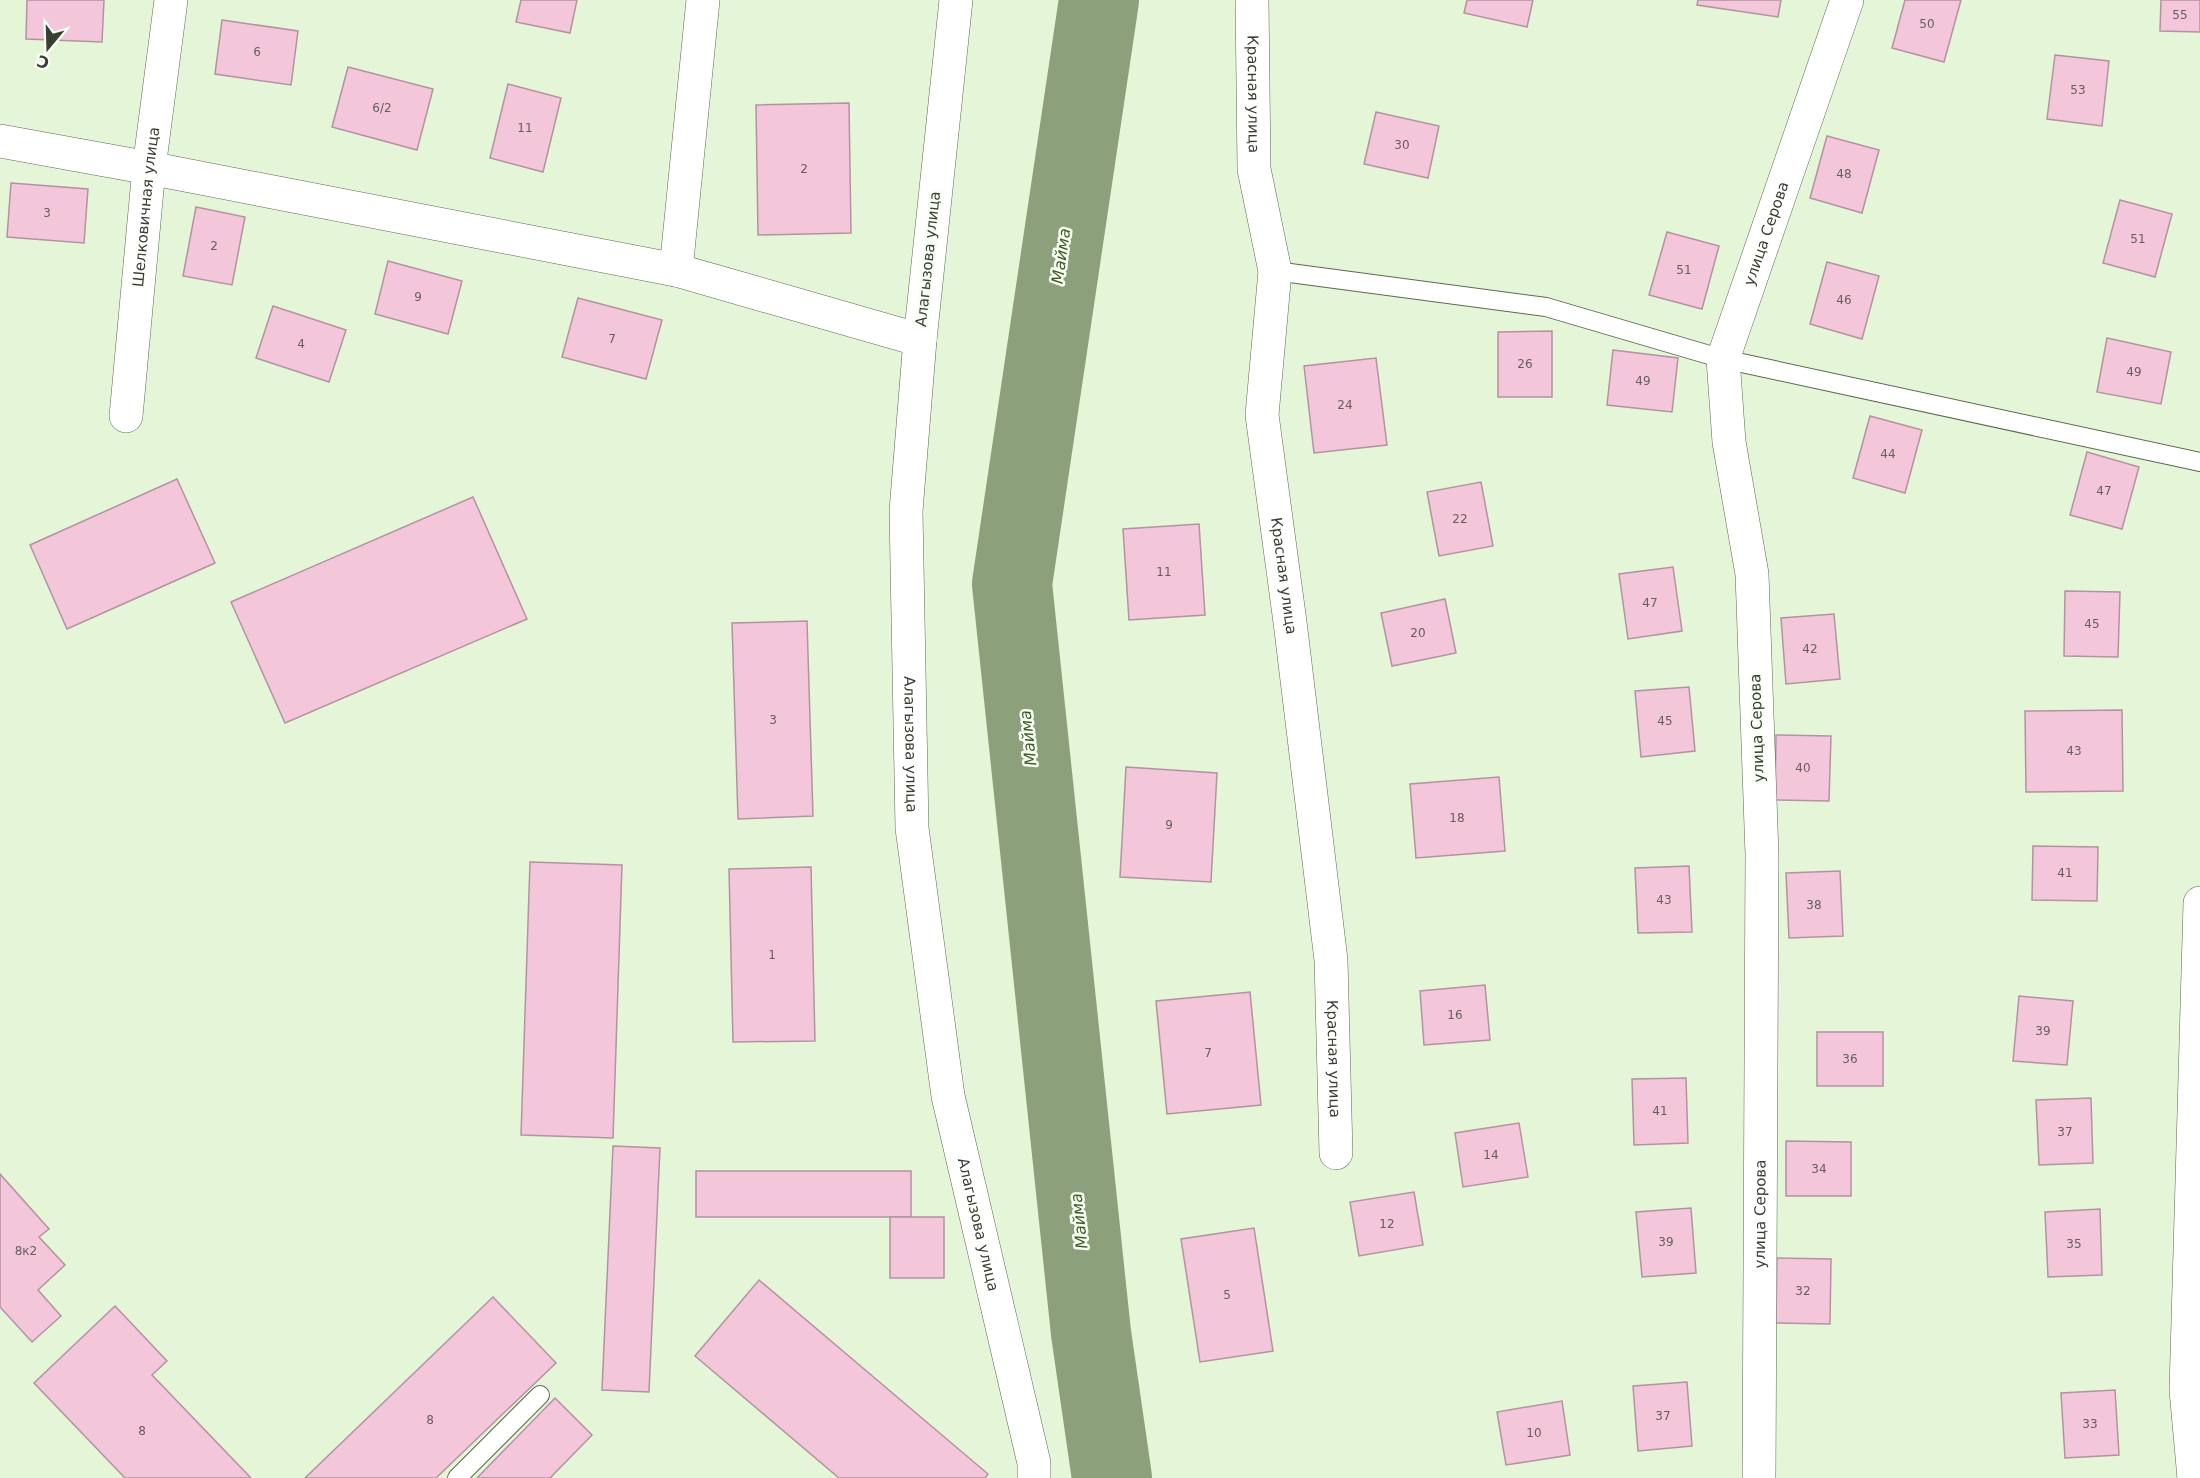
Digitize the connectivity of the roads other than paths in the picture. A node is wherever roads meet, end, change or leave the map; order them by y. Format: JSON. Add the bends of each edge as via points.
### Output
{"nodes":[{"id":1,"x":171,"y":0,"type":"edge"},
{"id":2,"x":703,"y":0,"type":"edge"},
{"id":3,"x":956,"y":0,"type":"edge"},
{"id":4,"x":1252,"y":0,"type":"edge"},
{"id":5,"x":1847,"y":0,"type":"edge"},
{"id":6,"x":0,"y":141,"type":"edge"},
{"id":7,"x":149,"y":168,"type":"junction"},
{"id":8,"x":676,"y":270,"type":"junction"},
{"id":9,"x":1275,"y":271,"type":"junction"},
{"id":10,"x":920,"y":340,"type":"junction"},
{"id":11,"x":1723,"y":359,"type":"junction"},
{"id":12,"x":126,"y":416,"type":"dead end"},
{"id":13,"x":2200,"y":462,"type":"edge"},
{"id":14,"x":2200,"y":903,"type":"edge"},
{"id":15,"x":1336,"y":1153,"type":"dead end"},
{"id":16,"x":2193,"y":1389,"type":"edge"},
{"id":17,"x":540,"y":1395,"type":"dead end"},
{"id":18,"x":457,"y":1478,"type":"edge"},
{"id":19,"x":1034,"y":1478,"type":"edge"},
{"id":20,"x":1759,"y":1478,"type":"edge"},
{"id":21,"x":2194,"y":1478,"type":"edge"}],
"edges":[{"from":1,"to":7,"type":"street","name":"Шелковичная улица"},
{"from":2,"to":8,"type":"street"},
{"from":3,"to":10,"type":"street","name":"Алагызова улица"},
{"from":4,"to":9,"type":"street","name":"Красная улица","via":[[1254,169]]},
{"from":5,"to":11,"type":"street","name":"улица Серова"},
{"from":6,"to":7,"type":"street"},
{"from":7,"to":8,"type":"street"},
{"from":7,"to":12,"type":"street","name":"Шелковичная улица"},
{"from":8,"to":10,"type":"street"},
{"from":9,"to":11,"type":"lane","via":[[1546,307]]},
{"from":9,"to":15,"type":"street","name":"Красная улица","via":[[1262,415],[1331,960]]},
{"from":10,"to":19,"type":"street","name":"Алагызова улица","via":[[906,511],[912,828],[948,1096],[1034,1463]]},
{"from":11,"to":13,"type":"lane"},
{"from":11,"to":20,"type":"street","name":"улица Серова","via":[[1729,442],[1752,574],[1761,832]]},
{"from":14,"to":16,"type":"street"},
{"from":16,"to":21,"type":"street"},
{"from":17,"to":18,"type":"lane"}]}
